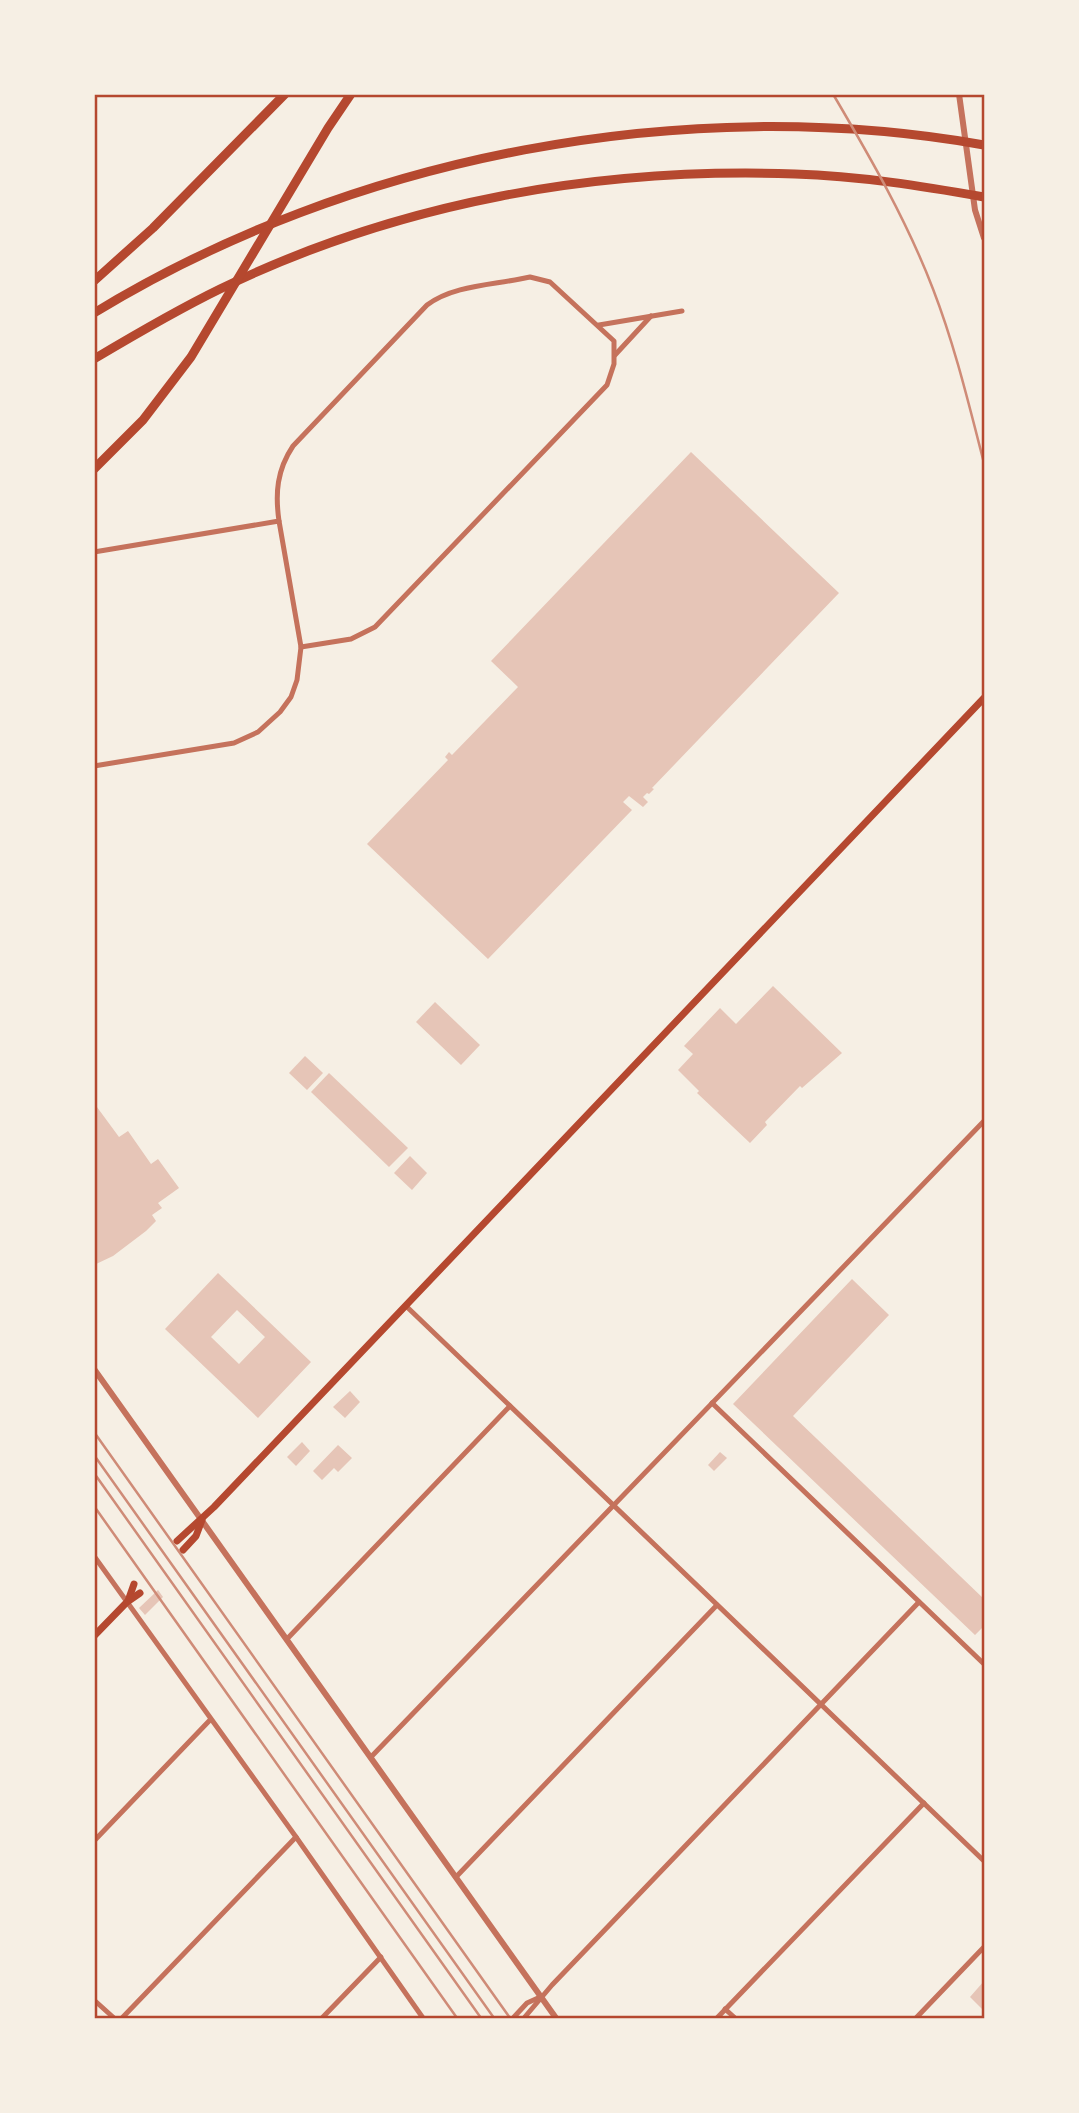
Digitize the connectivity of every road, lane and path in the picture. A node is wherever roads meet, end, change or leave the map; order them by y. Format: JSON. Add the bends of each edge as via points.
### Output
{"nodes":[{"id":1,"x":285,"y":94,"type":"edge"},
{"id":2,"x":351,"y":94,"type":"edge"},
{"id":3,"x":959,"y":94,"type":"edge"},
{"id":4,"x":983,"y":145,"type":"edge"},
{"id":5,"x":985,"y":197,"type":"edge"},
{"id":6,"x":985,"y":238,"type":"edge"},
{"id":7,"x":94,"y":281,"type":"edge"},
{"id":8,"x":682,"y":311,"type":"dead end"},
{"id":9,"x":94,"y":313,"type":"edge"},
{"id":10,"x":651,"y":316,"type":"junction"},
{"id":11,"x":599,"y":326,"type":"junction"},
{"id":12,"x":615,"y":355,"type":"junction"},
{"id":13,"x":94,"y":359,"type":"edge"},
{"id":14,"x":94,"y":469,"type":"edge"},
{"id":15,"x":279,"y":521,"type":"junction"},
{"id":16,"x":94,"y":552,"type":"edge"},
{"id":17,"x":301,"y":647,"type":"junction"},
{"id":18,"x":985,"y":698,"type":"edge"},
{"id":19,"x":94,"y":766,"type":"edge"},
{"id":20,"x":985,"y":1122,"type":"edge"},
{"id":21,"x":406,"y":1306,"type":"junction"},
{"id":22,"x":94,"y":1369,"type":"edge"},
{"id":23,"x":712,"y":1403,"type":"junction"},
{"id":24,"x":510,"y":1406,"type":"junction"},
{"id":25,"x":613,"y":1506,"type":"junction"},
{"id":26,"x":202,"y":1520,"type":"junction"},
{"id":27,"x":177,"y":1541,"type":"dead end"},
{"id":28,"x":183,"y":1550,"type":"dead end"},
{"id":29,"x":94,"y":1556,"type":"edge"},
{"id":30,"x":134,"y":1584,"type":"dead end"},
{"id":31,"x":141,"y":1593,"type":"dead end"},
{"id":32,"x":127,"y":1602,"type":"junction"},
{"id":33,"x":919,"y":1602,"type":"junction"},
{"id":34,"x":717,"y":1605,"type":"junction"},
{"id":35,"x":94,"y":1636,"type":"edge"},
{"id":36,"x":287,"y":1639,"type":"junction"},
{"id":37,"x":985,"y":1664,"type":"edge"},
{"id":38,"x":821,"y":1704,"type":"junction"},
{"id":39,"x":211,"y":1720,"type":"junction"},
{"id":40,"x":371,"y":1757,"type":"junction"},
{"id":41,"x":924,"y":1803,"type":"junction"},
{"id":42,"x":296,"y":1837,"type":"junction"},
{"id":43,"x":94,"y":1841,"type":"edge"},
{"id":44,"x":985,"y":1861,"type":"edge"},
{"id":45,"x":456,"y":1877,"type":"junction"},
{"id":46,"x":985,"y":1947,"type":"edge"},
{"id":47,"x":381,"y":1957,"type":"junction"},
{"id":48,"x":541,"y":1997,"type":"junction"},
{"id":49,"x":94,"y":2000,"type":"edge"},
{"id":50,"x":725,"y":2009,"type":"junction"},
{"id":51,"x":514,"y":2017,"type":"edge"},
{"id":52,"x":114,"y":2018,"type":"edge"},
{"id":53,"x":122,"y":2018,"type":"edge"},
{"id":54,"x":322,"y":2018,"type":"edge"},
{"id":55,"x":423,"y":2018,"type":"edge"},
{"id":56,"x":524,"y":2018,"type":"edge"},
{"id":57,"x":556,"y":2018,"type":"edge"},
{"id":58,"x":717,"y":2018,"type":"edge"},
{"id":59,"x":735,"y":2018,"type":"edge"},
{"id":60,"x":916,"y":2018,"type":"edge"}],
"edges":[{"from":1,"to":7,"type":"highway"},
{"from":2,"to":14,"type":"highway","via":[[169,389]]},
{"from":3,"to":6,"type":"street","via":[[975,210]]},
{"from":4,"to":9,"type":"highway","via":[[868,131],[747,126],[614,135],[492,158],[414,176],[214,248]]},
{"from":5,"to":13,"type":"highway","via":[[795,174],[668,174],[558,185],[421,214],[347,237],[221,289]]},
{"from":8,"to":10,"type":"street"},
{"from":10,"to":11,"type":"street"},
{"from":10,"to":12,"type":"street"},
{"from":11,"to":12,"type":"street","via":[[614,341]]},
{"from":11,"to":15,"type":"street","via":[[560,289],[541,279],[520,279],[436,299],[293,446],[277,485]]},
{"from":12,"to":17,"type":"street","via":[[601,394],[375,627],[351,639]]},
{"from":15,"to":16,"type":"street"},
{"from":15,"to":17,"type":"street"},
{"from":17,"to":19,"type":"street","via":[[291,697],[258,732],[233,743]]},
{"from":18,"to":21,"type":"main road"},
{"from":20,"to":23,"type":"street"},
{"from":21,"to":24,"type":"street"},
{"from":21,"to":26,"type":"main road"},
{"from":22,"to":26,"type":"street"},
{"from":23,"to":25,"type":"street"},
{"from":23,"to":33,"type":"street"},
{"from":24,"to":25,"type":"street"},
{"from":24,"to":36,"type":"street"},
{"from":25,"to":34,"type":"street"},
{"from":25,"to":40,"type":"street"},
{"from":26,"to":27,"type":"main road"},
{"from":26,"to":28,"type":"main road"},
{"from":26,"to":36,"type":"street"},
{"from":29,"to":32,"type":"street"},
{"from":30,"to":32,"type":"main road"},
{"from":31,"to":32,"type":"main road"},
{"from":32,"to":35,"type":"main road"},
{"from":32,"to":39,"type":"street"},
{"from":33,"to":37,"type":"street"},
{"from":33,"to":38,"type":"street"},
{"from":34,"to":38,"type":"street"},
{"from":34,"to":45,"type":"street"},
{"from":36,"to":40,"type":"street"},
{"from":38,"to":41,"type":"street"},
{"from":38,"to":48,"type":"street"},
{"from":39,"to":42,"type":"street"},
{"from":39,"to":43,"type":"street"},
{"from":40,"to":45,"type":"street"},
{"from":41,"to":44,"type":"street"},
{"from":41,"to":50,"type":"street"},
{"from":42,"to":47,"type":"street"},
{"from":42,"to":53,"type":"street"},
{"from":45,"to":48,"type":"street"},
{"from":46,"to":60,"type":"street"},
{"from":47,"to":54,"type":"street"},
{"from":47,"to":55,"type":"street"},
{"from":48,"to":51,"type":"street","via":[[527,2003]]},
{"from":48,"to":56,"type":"street"},
{"from":48,"to":57,"type":"street"},
{"from":49,"to":52,"type":"street"},
{"from":50,"to":58,"type":"street"},
{"from":50,"to":59,"type":"street"}]}
